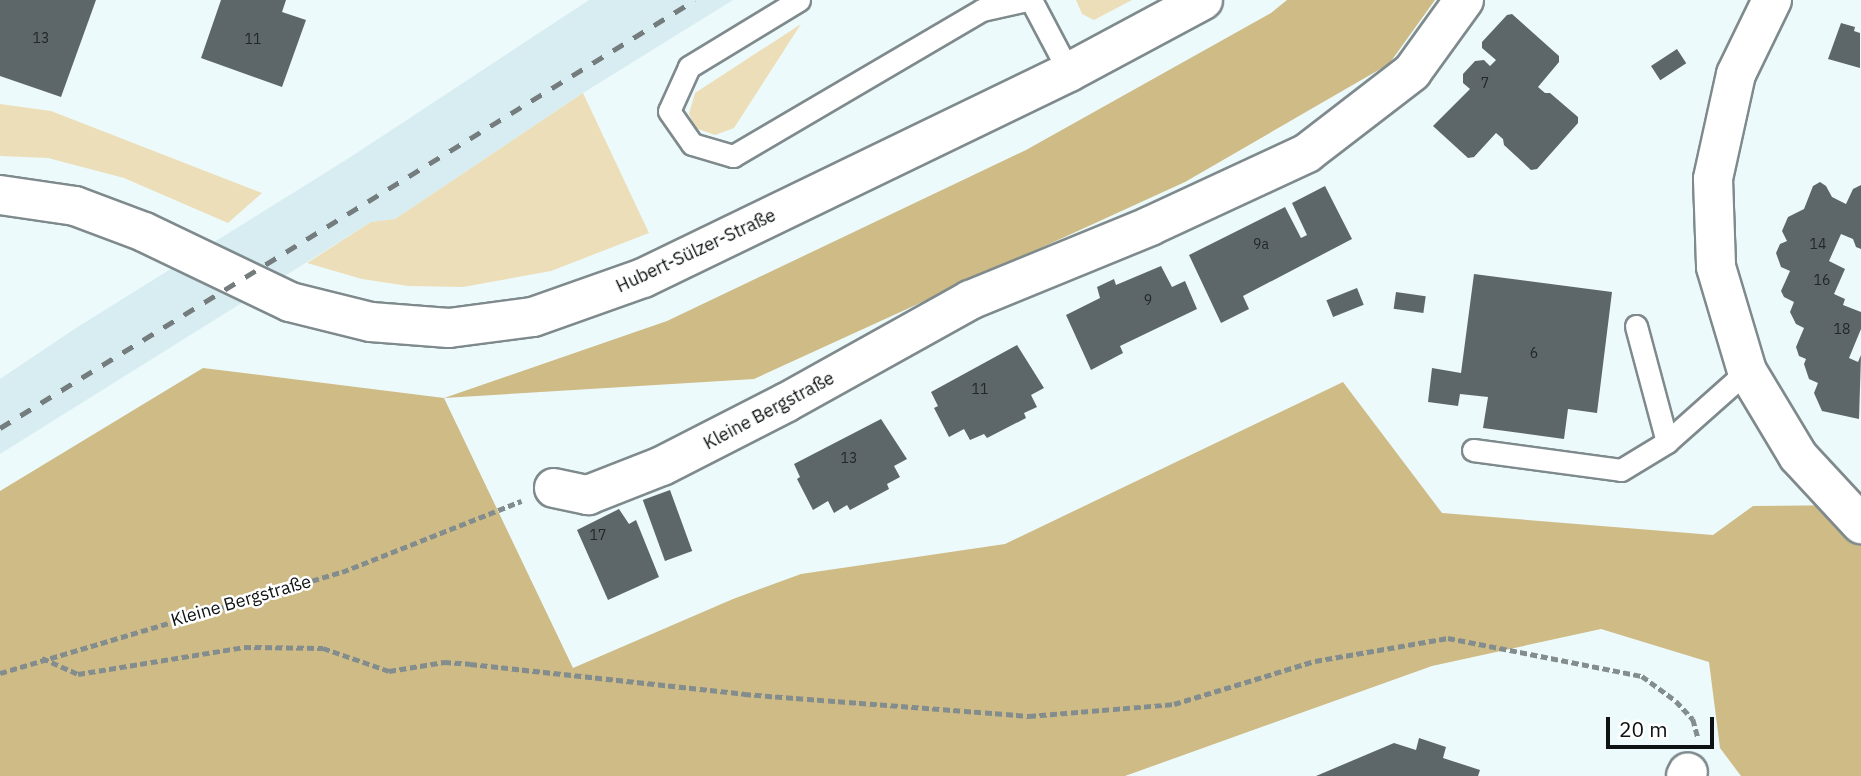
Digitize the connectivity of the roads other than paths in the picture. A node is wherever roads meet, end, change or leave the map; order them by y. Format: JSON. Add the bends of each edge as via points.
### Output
{"nodes":[{"id":1,"x":799,"y":0,"type":"edge"},
{"id":2,"x":1029,"y":0,"type":"edge"},
{"id":3,"x":1203,"y":0,"type":"edge"},
{"id":4,"x":1464,"y":0,"type":"edge"},
{"id":5,"x":1772,"y":0,"type":"edge"},
{"id":6,"x":1069,"y":72,"type":"junction"},
{"id":7,"x":0,"y":195,"type":"edge"},
{"id":8,"x":1636,"y":326,"type":"dead end"},
{"id":9,"x":1746,"y":371,"type":"junction"},
{"id":10,"x":1667,"y":442,"type":"junction"},
{"id":11,"x":1473,"y":450,"type":"dead end"},
{"id":12,"x":554,"y":488,"type":"road end"},
{"id":13,"x":1861,"y":524,"type":"edge"}],
"edges":[{"from":1,"to":2,"type":"lane","via":[[690,67],[669,111],[692,144],[733,156],[982,10]]},
{"from":2,"to":6,"type":"lane"},
{"from":3,"to":6,"type":"street","name":"Hubert-Sülzer-Straße"},
{"from":4,"to":12,"type":"street","name":"Kleine Bergstraße","via":[[1412,72],[1307,153],[1150,226],[970,300],[662,466],[588,495]]},
{"from":5,"to":9,"type":"street","via":[[1736,74],[1713,179],[1716,267]]},
{"from":6,"to":7,"type":"street","name":"Hubert-Sülzer-Straße","via":[[643,278],[533,317],[449,328],[371,322],[290,302],[144,232],[75,206]]},
{"from":8,"to":10,"type":"lane"},
{"from":9,"to":10,"type":"lane"},
{"from":9,"to":13,"type":"street","via":[[1798,456]]},
{"from":10,"to":11,"type":"lane","via":[[1621,470]]}]}
